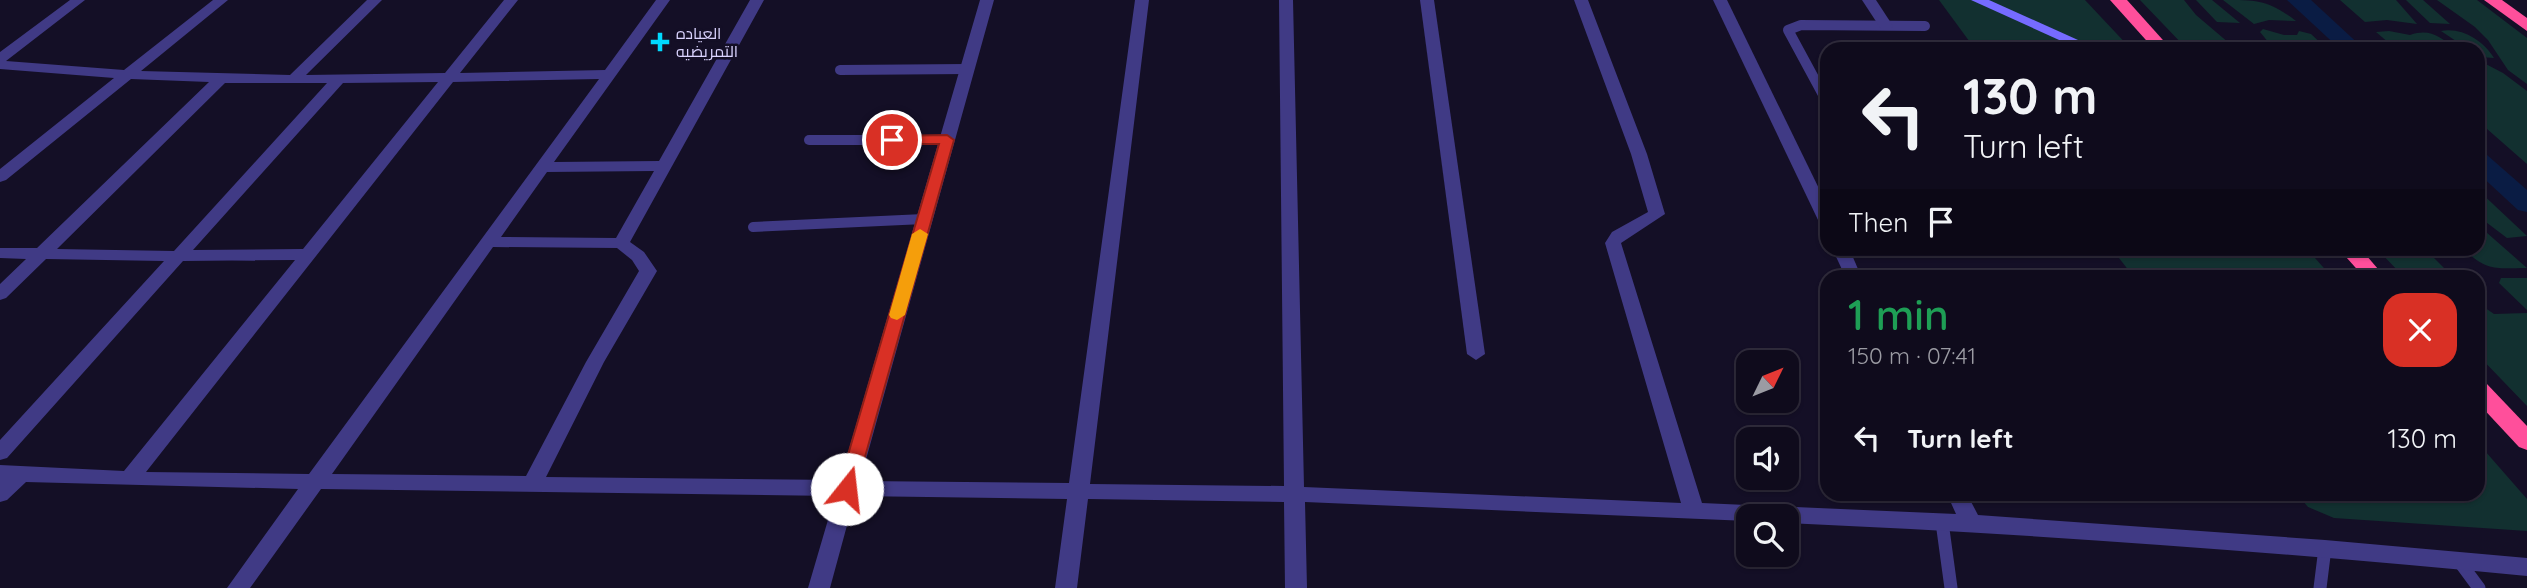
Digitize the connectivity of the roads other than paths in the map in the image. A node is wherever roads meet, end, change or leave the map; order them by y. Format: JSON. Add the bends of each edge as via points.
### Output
{"nodes":[{"id":1,"x":78,"y":0,"type":"edge"},
{"id":2,"x":220,"y":0,"type":"edge"},
{"id":3,"x":375,"y":0,"type":"edge"},
{"id":4,"x":511,"y":0,"type":"edge"},
{"id":5,"x":663,"y":0,"type":"edge"},
{"id":6,"x":757,"y":0,"type":"edge"},
{"id":7,"x":987,"y":0,"type":"edge"},
{"id":8,"x":1142,"y":0,"type":"edge"},
{"id":9,"x":1286,"y":0,"type":"edge"},
{"id":10,"x":1427,"y":0,"type":"edge"},
{"id":11,"x":1581,"y":0,"type":"edge"},
{"id":12,"x":1720,"y":0,"type":"edge"},
{"id":13,"x":1869,"y":0,"type":"edge"},
{"id":14,"x":1978,"y":0,"type":"edge"},
{"id":15,"x":2118,"y":0,"type":"edge"},
{"id":16,"x":2493,"y":0,"type":"edge"},
{"id":17,"x":1886,"y":26,"type":"junction"},
{"id":18,"x":1925,"y":26,"type":"dead end"},
{"id":19,"x":2527,"y":26,"type":"edge"},
{"id":20,"x":2075,"y":42,"type":"edge"},
{"id":21,"x":2157,"y":42,"type":"edge"},
{"id":22,"x":0,"y":59,"type":"edge"},
{"id":23,"x":0,"y":65,"type":"edge"},
{"id":24,"x":967,"y":69,"type":"junction"},
{"id":25,"x":840,"y":70,"type":"dead end"},
{"id":26,"x":609,"y":75,"type":"junction"},
{"id":27,"x":128,"y":76,"type":"junction"},
{"id":28,"x":450,"y":77,"type":"junction"},
{"id":29,"x":222,"y":78,"type":"junction"},
{"id":30,"x":293,"y":80,"type":"junction"},
{"id":31,"x":338,"y":80,"type":"junction"},
{"id":32,"x":1820,"y":89,"type":"edge"},
{"id":33,"x":809,"y":140,"type":"dead end"},
{"id":34,"x":947,"y":140,"type":"junction"},
{"id":35,"x":666,"y":166,"type":"junction"},
{"id":36,"x":543,"y":167,"type":"junction"},
{"id":37,"x":0,"y":177,"type":"edge"},
{"id":38,"x":1820,"y":207,"type":"edge"},
{"id":39,"x":924,"y":219,"type":"junction"},
{"id":40,"x":753,"y":227,"type":"dead end"},
{"id":41,"x":488,"y":242,"type":"junction"},
{"id":42,"x":621,"y":243,"type":"junction"},
{"id":43,"x":0,"y":253,"type":"edge"},
{"id":44,"x":40,"y":253,"type":"junction"},
{"id":45,"x":310,"y":254,"type":"junction"},
{"id":46,"x":179,"y":256,"type":"junction"},
{"id":47,"x":2355,"y":256,"type":"edge"},
{"id":48,"x":2368,"y":270,"type":"edge"},
{"id":49,"x":0,"y":294,"type":"edge"},
{"id":50,"x":1476,"y":354,"type":"dead end"},
{"id":51,"x":2485,"y":397,"type":"edge"},
{"id":52,"x":2527,"y":442,"type":"edge"},
{"id":53,"x":0,"y":453,"type":"edge"},
{"id":54,"x":10,"y":474,"type":"edge"},
{"id":55,"x":129,"y":479,"type":"junction"},
{"id":56,"x":317,"y":479,"type":"junction"},
{"id":57,"x":533,"y":483,"type":"junction"},
{"id":58,"x":847,"y":489,"type":"junction"},
{"id":59,"x":1079,"y":491,"type":"junction"},
{"id":60,"x":0,"y":494,"type":"edge"},
{"id":61,"x":1294,"y":494,"type":"junction"},
{"id":62,"x":1960,"y":501,"type":"edge"},
{"id":63,"x":1693,"y":509,"type":"junction"},
{"id":64,"x":1942,"y":522,"type":"junction"},
{"id":65,"x":1971,"y":523,"type":"junction"},
{"id":66,"x":2325,"y":548,"type":"junction"},
{"id":67,"x":2459,"y":561,"type":"junction"},
{"id":68,"x":2527,"y":567,"type":"edge"},
{"id":69,"x":238,"y":588,"type":"edge"},
{"id":70,"x":819,"y":588,"type":"edge"},
{"id":71,"x":1066,"y":588,"type":"edge"},
{"id":72,"x":1296,"y":588,"type":"edge"},
{"id":73,"x":1951,"y":588,"type":"edge"},
{"id":74,"x":2320,"y":588,"type":"edge"},
{"id":75,"x":2479,"y":588,"type":"edge"}],
"edges":[{"from":1,"to":22,"type":"street"},
{"from":2,"to":27,"type":"street"},
{"from":3,"to":30,"type":"street"},
{"from":4,"to":28,"type":"street"},
{"from":5,"to":26,"type":"street"},
{"from":6,"to":35,"type":"street"},
{"from":7,"to":24,"type":"street"},
{"from":8,"to":59,"type":"street"},
{"from":9,"to":61,"type":"street"},
{"from":10,"to":50,"type":"street"},
{"from":11,"to":63,"type":"street","via":[[1657,214],[1613,243]]},
{"from":12,"to":38,"type":"street"},
{"from":13,"to":17,"type":"street"},
{"from":14,"to":20,"type":"street"},
{"from":15,"to":21,"type":"highway"},
{"from":16,"to":19,"type":"highway"},
{"from":17,"to":18,"type":"lane"},
{"from":17,"to":32,"type":"lane","via":[[1788,30]]},
{"from":23,"to":27,"type":"street"},
{"from":24,"to":25,"type":"lane"},
{"from":24,"to":34,"type":"street"},
{"from":26,"to":28,"type":"street"},
{"from":26,"to":36,"type":"street"},
{"from":27,"to":29,"type":"street"},
{"from":27,"to":37,"type":"street"},
{"from":28,"to":31,"type":"street"},
{"from":28,"to":45,"type":"street"},
{"from":29,"to":30,"type":"street"},
{"from":29,"to":44,"type":"street"},
{"from":30,"to":31,"type":"street"},
{"from":31,"to":46,"type":"street"},
{"from":33,"to":34,"type":"lane"},
{"from":34,"to":39,"type":"street"},
{"from":35,"to":36,"type":"street"},
{"from":35,"to":42,"type":"street"},
{"from":36,"to":41,"type":"street"},
{"from":39,"to":40,"type":"lane"},
{"from":39,"to":58,"type":"street"},
{"from":41,"to":42,"type":"street"},
{"from":41,"to":56,"type":"street"},
{"from":42,"to":57,"type":"street","via":[[648,271]]},
{"from":43,"to":44,"type":"street"},
{"from":44,"to":46,"type":"street"},
{"from":44,"to":49,"type":"street"},
{"from":45,"to":46,"type":"street"},
{"from":45,"to":55,"type":"street"},
{"from":46,"to":53,"type":"street"},
{"from":47,"to":48,"type":"highway"},
{"from":51,"to":52,"type":"highway"},
{"from":54,"to":55,"type":"street"},
{"from":54,"to":60,"type":"street"},
{"from":55,"to":56,"type":"street"},
{"from":56,"to":57,"type":"street"},
{"from":56,"to":69,"type":"street"},
{"from":57,"to":58,"type":"street"},
{"from":58,"to":59,"type":"street"},
{"from":58,"to":70,"type":"street"},
{"from":59,"to":61,"type":"street"},
{"from":59,"to":71,"type":"street"},
{"from":61,"to":63,"type":"street"},
{"from":61,"to":72,"type":"street"},
{"from":62,"to":65,"type":"street"},
{"from":63,"to":64,"type":"street"},
{"from":64,"to":65,"type":"street"},
{"from":64,"to":73,"type":"lane"},
{"from":65,"to":66,"type":"street"},
{"from":66,"to":67,"type":"street"},
{"from":66,"to":74,"type":"lane"},
{"from":67,"to":68,"type":"street"},
{"from":67,"to":75,"type":"lane"}]}
